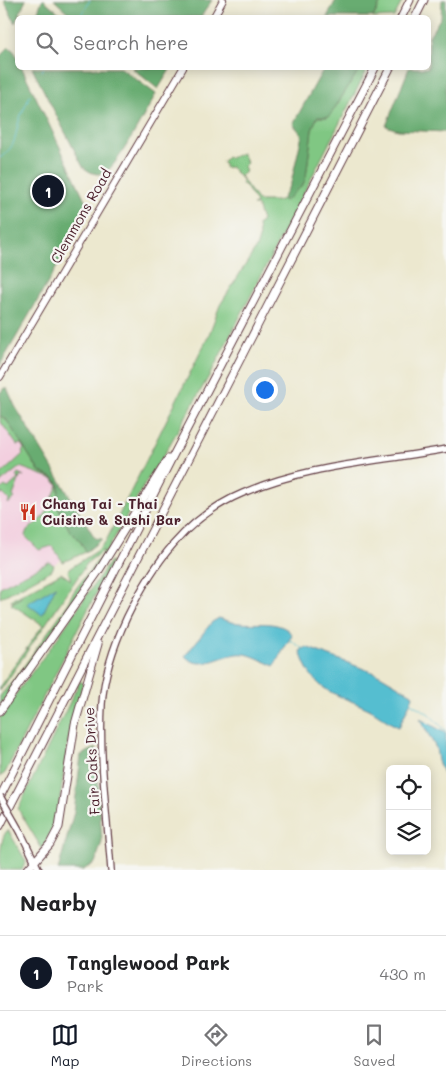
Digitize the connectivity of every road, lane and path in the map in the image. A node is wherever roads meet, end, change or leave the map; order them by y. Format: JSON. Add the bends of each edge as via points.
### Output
{"nodes":[{"id":1,"x":223,"y":0,"type":"edge"},
{"id":2,"x":410,"y":0,"type":"edge"},
{"id":3,"x":423,"y":2,"type":"edge"},
{"id":4,"x":215,"y":15,"type":"edge"},
{"id":5,"x":402,"y":15,"type":"edge"},
{"id":6,"x":416,"y":15,"type":"edge"},
{"id":7,"x":182,"y":70,"type":"edge"},
{"id":8,"x":374,"y":70,"type":"edge"},
{"id":9,"x":389,"y":70,"type":"edge"},
{"id":10,"x":0,"y":377,"type":"edge"},
{"id":11,"x":446,"y":449,"type":"edge"},
{"id":12,"x":175,"y":452,"type":"junction"},
{"id":13,"x":102,"y":630,"type":"junction"},
{"id":14,"x":0,"y":711,"type":"edge"},
{"id":15,"x":0,"y":796,"type":"edge"},
{"id":16,"x":0,"y":826,"type":"edge"},
{"id":17,"x":36,"y":861,"type":"junction"},
{"id":18,"x":26,"y":870,"type":"edge"},
{"id":19,"x":39,"y":870,"type":"edge"},
{"id":20,"x":111,"y":870,"type":"edge"}],
"edges":[{"from":1,"to":4,"type":"main road"},
{"from":2,"to":5,"type":"highway"},
{"from":3,"to":6,"type":"highway"},
{"from":7,"to":10,"type":"main road","name":"Clemmons Road"},
{"from":8,"to":12,"type":"highway"},
{"from":9,"to":13,"type":"highway"},
{"from":11,"to":20,"type":"street","name":"Fair Oaks Drive","via":[[324,468],[243,492],[194,523],[155,565],[116,641],[104,687],[101,720]]},
{"from":12,"to":14,"type":"highway","via":[[79,601]]},
{"from":12,"to":15,"type":"highway"},
{"from":13,"to":16,"type":"highway"},
{"from":13,"to":17,"type":"highway","via":[[75,724],[59,827]]},
{"from":15,"to":17,"type":"street","bridge":true},
{"from":17,"to":18,"type":"highway"},
{"from":17,"to":19,"type":"street"}]}
